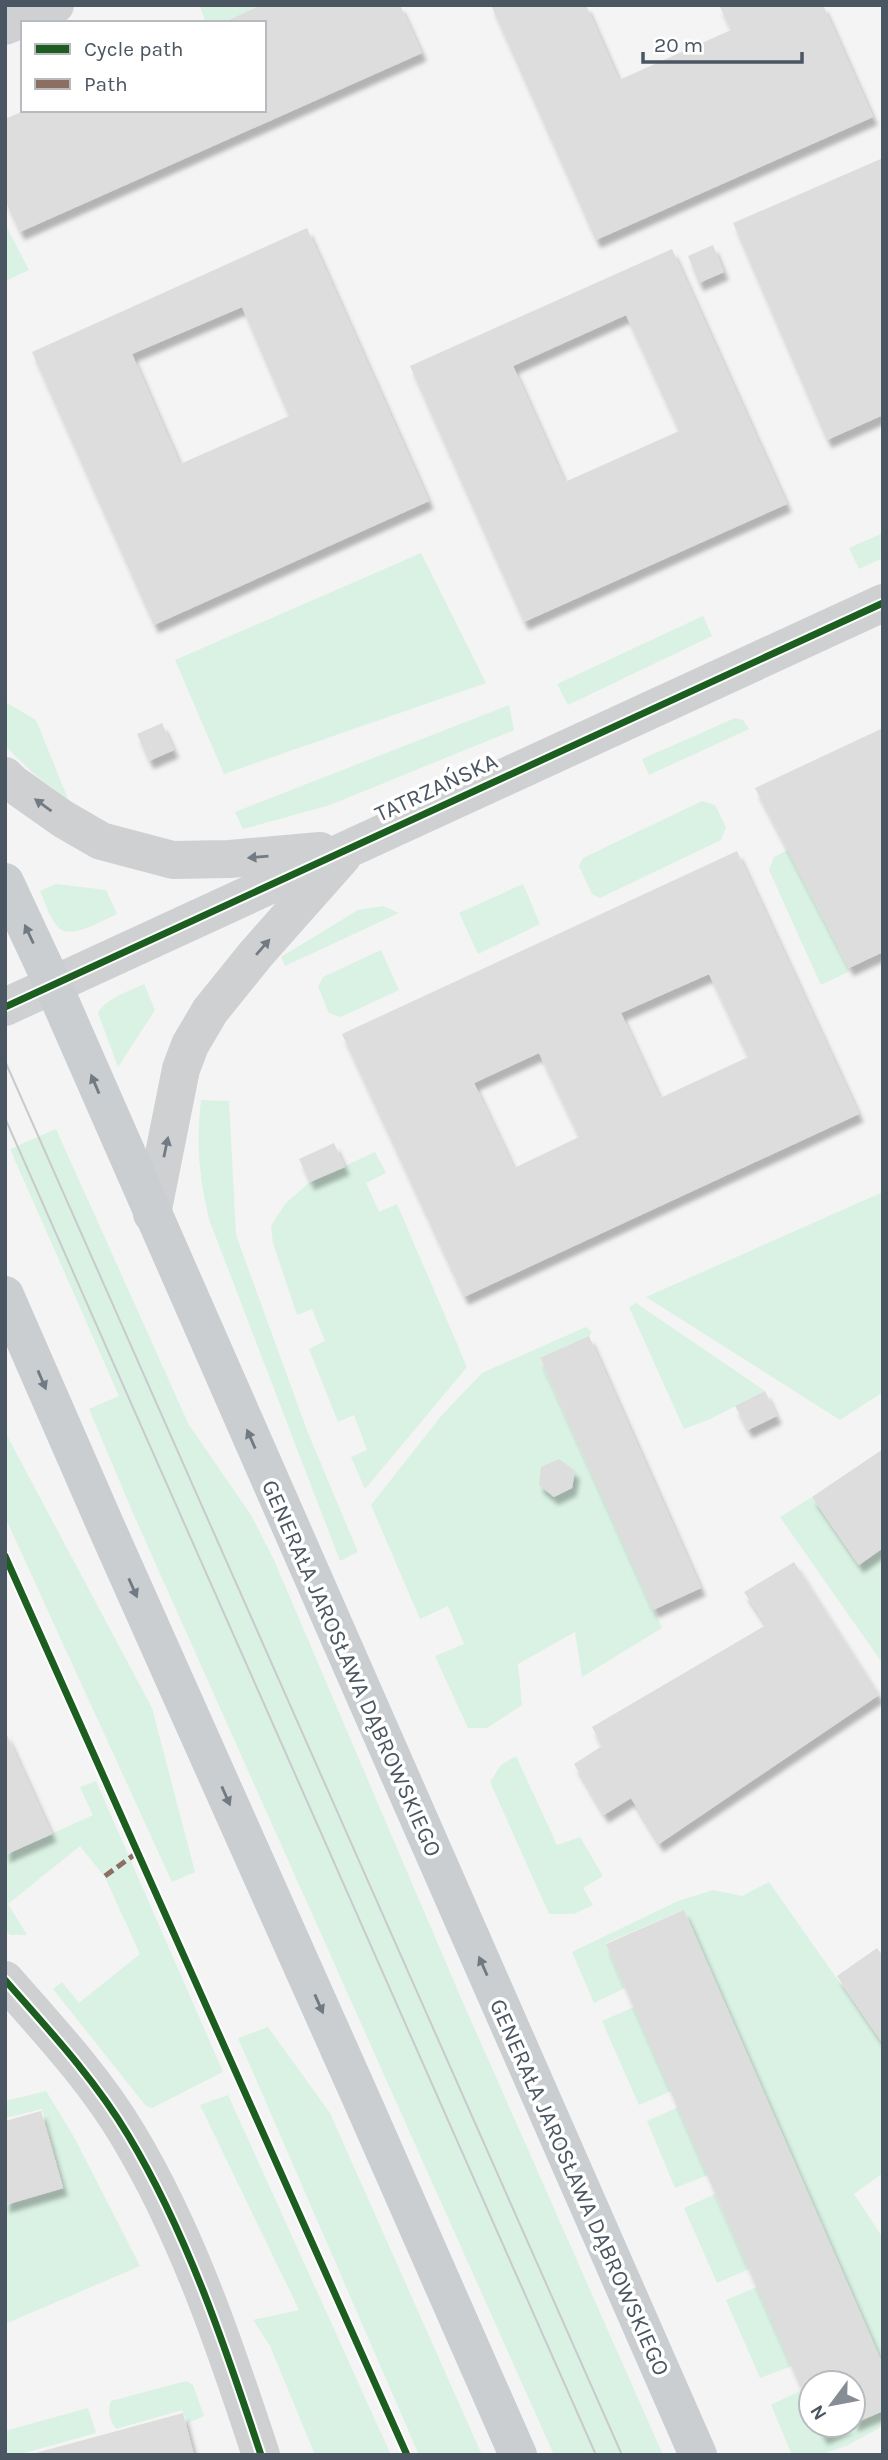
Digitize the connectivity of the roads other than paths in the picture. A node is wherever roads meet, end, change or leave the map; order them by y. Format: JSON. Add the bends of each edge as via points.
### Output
{"nodes":[{"id":1,"x":55,"y":5,"type":"edge"},
{"id":2,"x":5,"y":26,"type":"edge"},
{"id":3,"x":883,"y":603,"type":"edge"},
{"id":4,"x":5,"y":776,"type":"edge"},
{"id":5,"x":350,"y":848,"type":"junction"},
{"id":6,"x":5,"y":882,"type":"edge"},
{"id":7,"x":53,"y":985,"type":"junction"},
{"id":8,"x":5,"y":1007,"type":"edge"},
{"id":9,"x":152,"y":1214,"type":"junction"},
{"id":10,"x":5,"y":1295,"type":"edge"},
{"id":11,"x":13,"y":1324,"type":"edge"},
{"id":12,"x":5,"y":1980,"type":"edge"},
{"id":13,"x":261,"y":2455,"type":"edge"},
{"id":14,"x":518,"y":2455,"type":"edge"},
{"id":15,"x":698,"y":2455,"type":"edge"}],
"edges":[{"from":1,"to":2,"type":"street"},
{"from":3,"to":5,"type":"street","name":"TATRZAŃSKA"},
{"from":5,"to":4,"type":"street","one_way":true,"via":[[173,860],[101,841],[63,820]]},
{"from":5,"to":7,"type":"street","name":"TATRZAŃSKA"},
{"from":9,"to":5,"type":"street","one_way":true,"via":[[181,1069],[190,1045],[218,1002]]},
{"from":7,"to":6,"type":"main road","name":"GENERAŁA JAROSŁAWA DĄBROWSKIEGO","one_way":true},
{"from":7,"to":8,"type":"street","name":"TATRZAŃSKA"},
{"from":9,"to":7,"type":"main road","name":"GENERAŁA JAROSŁAWA DĄBROWSKIEGO","one_way":true},
{"from":15,"to":9,"type":"main road","name":"GENERAŁA JAROSŁAWA DĄBROWSKIEGO","one_way":true},
{"from":10,"to":11,"type":"main road"},
{"from":11,"to":14,"type":"main road","one_way":true},
{"from":12,"to":13,"type":"street","via":[[93,2082],[128,2134],[181,2239]]}]}
